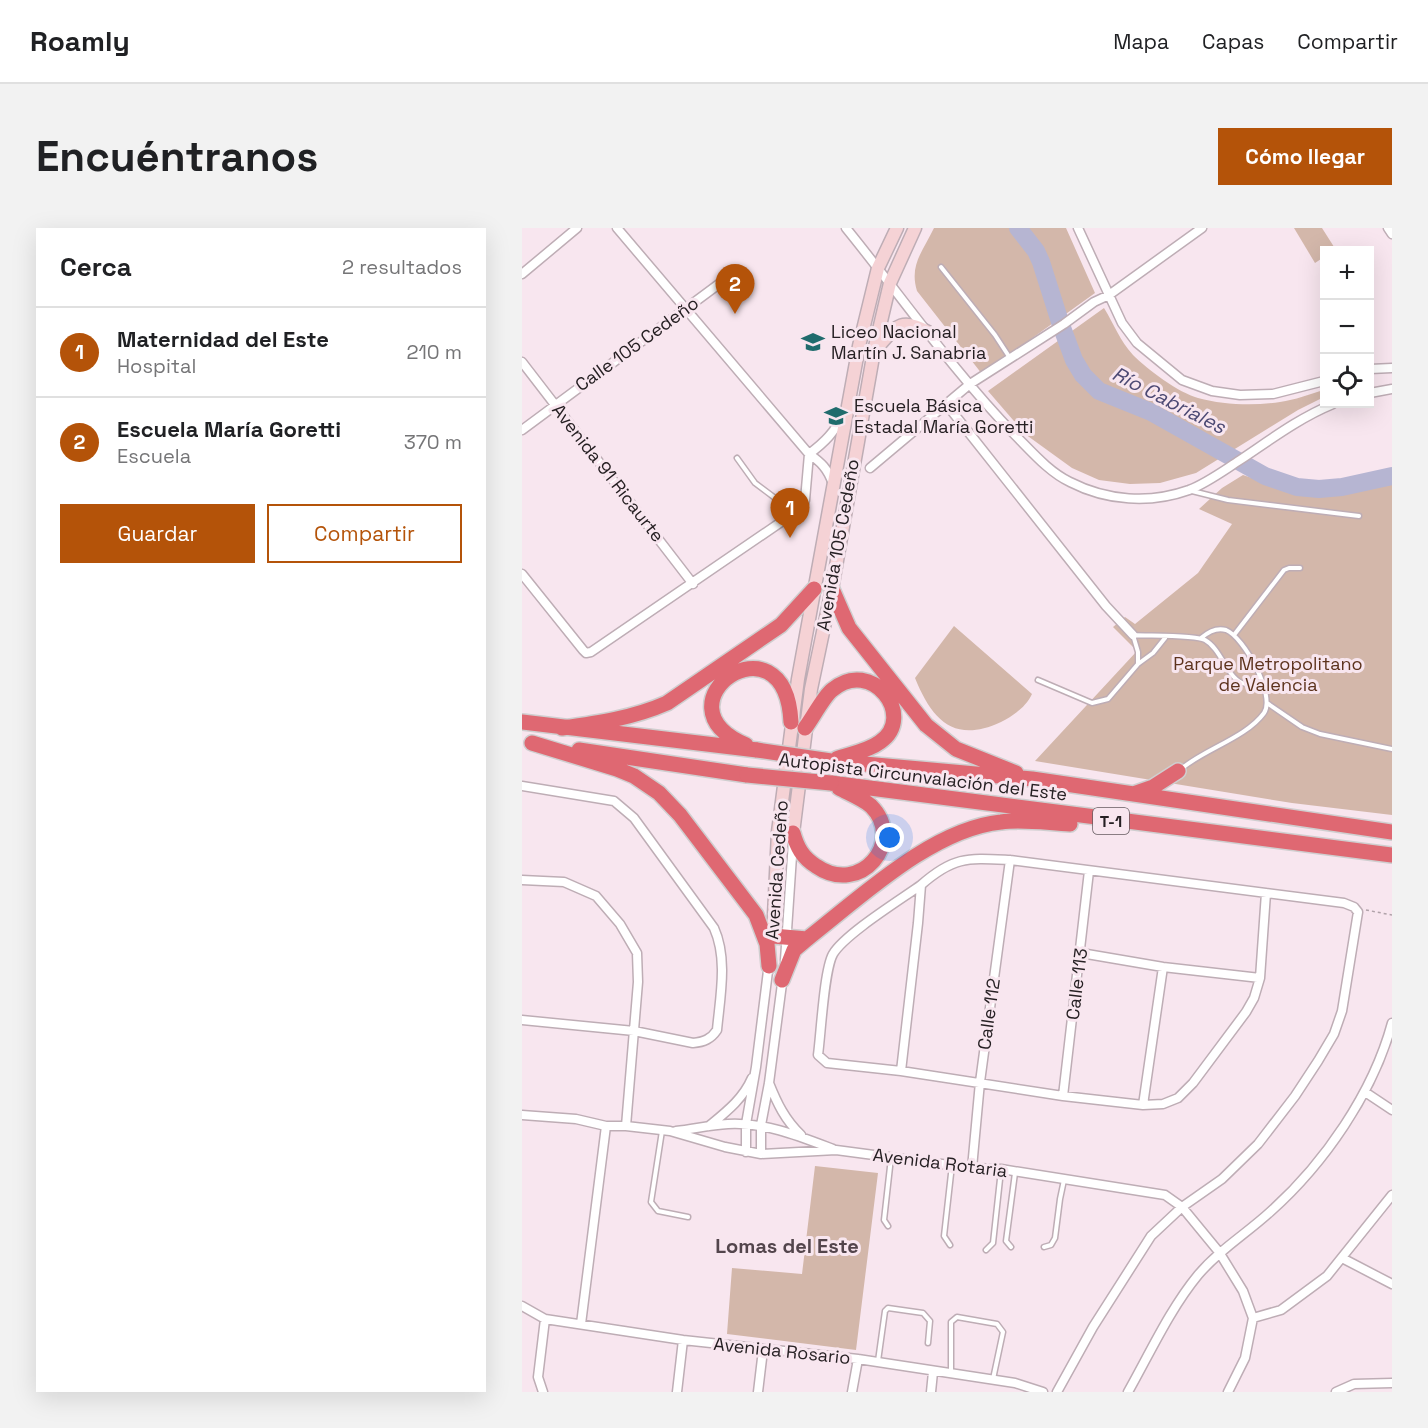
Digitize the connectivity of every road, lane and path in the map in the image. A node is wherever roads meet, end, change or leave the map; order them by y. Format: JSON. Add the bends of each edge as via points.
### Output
{"nodes":[{"id":1,"x":577,"y":228,"type":"edge"},
{"id":2,"x":618,"y":228,"type":"edge"},
{"id":3,"x":846,"y":228,"type":"edge"},
{"id":4,"x":897,"y":228,"type":"edge"},
{"id":5,"x":915,"y":228,"type":"edge"},
{"id":6,"x":1078,"y":228,"type":"edge"},
{"id":7,"x":1202,"y":228,"type":"edge"},
{"id":8,"x":1388,"y":228,"type":"edge"},
{"id":9,"x":1392,"y":234,"type":"edge"},
{"id":10,"x":941,"y":267,"type":"dead end"},
{"id":11,"x":878,"y":268,"type":"junction"},
{"id":12,"x":522,"y":274,"type":"edge"},
{"id":13,"x":723,"y":280,"type":"dead end"},
{"id":14,"x":890,"y":283,"type":"junction"},
{"id":15,"x":1109,"y":295,"type":"junction"},
{"id":16,"x":686,"y":309,"type":"junction"},
{"id":17,"x":928,"y":332,"type":"junction"},
{"id":18,"x":874,"y":351,"type":"junction"},
{"id":19,"x":1010,"y":358,"type":"junction"},
{"id":20,"x":522,"y":362,"type":"edge"},
{"id":21,"x":1392,"y":368,"type":"edge"},
{"id":22,"x":1374,"y":369,"type":"edge"},
{"id":23,"x":1320,"y":382,"type":"edge"},
{"id":24,"x":970,"y":384,"type":"junction"},
{"id":25,"x":1392,"y":389,"type":"edge"},
{"id":26,"x":1374,"y":392,"type":"edge"},
{"id":27,"x":555,"y":405,"type":"junction"},
{"id":28,"x":848,"y":405,"type":"junction"},
{"id":29,"x":947,"y":405,"type":"junction"},
{"id":30,"x":1325,"y":408,"type":"edge"},
{"id":31,"x":522,"y":430,"type":"edge"},
{"id":32,"x":809,"y":453,"type":"junction"},
{"id":33,"x":737,"y":458,"type":"dead end"},
{"id":34,"x":870,"y":468,"type":"dead end"},
{"id":35,"x":832,"y":484,"type":"junction"},
{"id":36,"x":1188,"y":490,"type":"junction"},
{"id":37,"x":795,"y":513,"type":"junction"},
{"id":38,"x":1359,"y":516,"type":"dead end"},
{"id":39,"x":1300,"y":568,"type":"dead end"},
{"id":40,"x":522,"y":573,"type":"edge"},
{"id":41,"x":693,"y":584,"type":"junction"},
{"id":42,"x":814,"y":589,"type":"junction"},
{"id":43,"x":831,"y":589,"type":"junction"},
{"id":44,"x":1133,"y":635,"type":"junction"},
{"id":45,"x":1234,"y":635,"type":"junction"},
{"id":46,"x":1165,"y":637,"type":"junction"},
{"id":47,"x":1200,"y":638,"type":"junction"},
{"id":48,"x":1138,"y":664,"type":"junction"},
{"id":49,"x":1260,"y":676,"type":"junction"},
{"id":50,"x":1038,"y":680,"type":"dead end"},
{"id":51,"x":1267,"y":703,"type":"junction"},
{"id":52,"x":522,"y":722,"type":"edge"},
{"id":53,"x":798,"y":725,"type":"junction"},
{"id":54,"x":562,"y":728,"type":"junction"},
{"id":55,"x":527,"y":743,"type":"edge"},
{"id":56,"x":1392,"y":749,"type":"edge"},
{"id":57,"x":757,"y":750,"type":"junction"},
{"id":58,"x":831,"y":761,"type":"junction"},
{"id":59,"x":1178,"y":771,"type":"junction"},
{"id":60,"x":1032,"y":779,"type":"junction"},
{"id":61,"x":831,"y":783,"type":"junction"},
{"id":62,"x":522,"y":786,"type":"edge"},
{"id":63,"x":1132,"y":794,"type":"junction"},
{"id":64,"x":1186,"y":802,"type":"junction"},
{"id":65,"x":1139,"y":824,"type":"junction"},
{"id":66,"x":793,"y":832,"type":"junction"},
{"id":67,"x":1392,"y":832,"type":"edge"},
{"id":68,"x":1392,"y":855,"type":"edge"},
{"id":69,"x":1010,"y":860,"type":"junction"},
{"id":70,"x":1089,"y":872,"type":"junction"},
{"id":71,"x":522,"y":880,"type":"edge"},
{"id":72,"x":921,"y":885,"type":"junction"},
{"id":73,"x":1266,"y":893,"type":"junction"},
{"id":74,"x":1358,"y":912,"type":"junction"},
{"id":75,"x":1392,"y":915,"type":"edge"},
{"id":76,"x":780,"y":937,"type":"junction"},
{"id":77,"x":807,"y":939,"type":"junction"},
{"id":78,"x":1081,"y":953,"type":"junction"},
{"id":79,"x":769,"y":966,"type":"junction"},
{"id":80,"x":1163,"y":967,"type":"junction"},
{"id":81,"x":1260,"y":978,"type":"junction"},
{"id":82,"x":782,"y":980,"type":"junction"},
{"id":83,"x":522,"y":1020,"type":"edge"},
{"id":84,"x":1392,"y":1023,"type":"edge"},
{"id":85,"x":634,"y":1031,"type":"junction"},
{"id":86,"x":756,"y":1067,"type":"junction"},
{"id":87,"x":901,"y":1071,"type":"junction"},
{"id":88,"x":980,"y":1082,"type":"junction"},
{"id":89,"x":769,"y":1083,"type":"junction"},
{"id":90,"x":1365,"y":1092,"type":"junction"},
{"id":91,"x":1063,"y":1095,"type":"junction"},
{"id":92,"x":1143,"y":1105,"type":"junction"},
{"id":93,"x":1392,"y":1110,"type":"edge"},
{"id":94,"x":522,"y":1115,"type":"edge"},
{"id":95,"x":746,"y":1124,"type":"junction"},
{"id":96,"x":761,"y":1125,"type":"junction"},
{"id":97,"x":606,"y":1126,"type":"junction"},
{"id":98,"x":626,"y":1126,"type":"junction"},
{"id":99,"x":708,"y":1126,"type":"junction"},
{"id":100,"x":666,"y":1131,"type":"junction"},
{"id":101,"x":803,"y":1137,"type":"junction"},
{"id":102,"x":836,"y":1150,"type":"junction"},
{"id":103,"x":746,"y":1152,"type":"junction"},
{"id":104,"x":761,"y":1154,"type":"junction"},
{"id":105,"x":891,"y":1158,"type":"junction"},
{"id":106,"x":952,"y":1165,"type":"junction"},
{"id":107,"x":972,"y":1168,"type":"junction"},
{"id":108,"x":1001,"y":1169,"type":"junction"},
{"id":109,"x":1015,"y":1172,"type":"junction"},
{"id":110,"x":1064,"y":1180,"type":"junction"},
{"id":111,"x":1392,"y":1195,"type":"edge"},
{"id":112,"x":1182,"y":1207,"type":"junction"},
{"id":113,"x":688,"y":1217,"type":"dead end"},
{"id":114,"x":888,"y":1226,"type":"dead end"},
{"id":115,"x":950,"y":1245,"type":"dead end"},
{"id":116,"x":1011,"y":1246,"type":"dead end"},
{"id":117,"x":1044,"y":1247,"type":"dead end"},
{"id":118,"x":986,"y":1250,"type":"dead end"},
{"id":119,"x":1219,"y":1252,"type":"junction"},
{"id":120,"x":1342,"y":1258,"type":"junction"},
{"id":121,"x":1392,"y":1284,"type":"edge"},
{"id":122,"x":522,"y":1306,"type":"edge"},
{"id":123,"x":1253,"y":1318,"type":"junction"},
{"id":124,"x":545,"y":1319,"type":"junction"},
{"id":125,"x":581,"y":1324,"type":"junction"},
{"id":126,"x":683,"y":1340,"type":"junction"},
{"id":127,"x":928,"y":1343,"type":"dead end"},
{"id":128,"x":763,"y":1350,"type":"junction"},
{"id":129,"x":858,"y":1359,"type":"junction"},
{"id":130,"x":878,"y":1362,"type":"junction"},
{"id":131,"x":933,"y":1372,"type":"junction"},
{"id":132,"x":951,"y":1374,"type":"junction"},
{"id":133,"x":993,"y":1380,"type":"junction"},
{"id":134,"x":1392,"y":1383,"type":"edge"},
{"id":135,"x":543,"y":1392,"type":"edge"},
{"id":136,"x":677,"y":1392,"type":"edge"},
{"id":137,"x":758,"y":1392,"type":"edge"},
{"id":138,"x":852,"y":1392,"type":"edge"},
{"id":139,"x":931,"y":1392,"type":"edge"},
{"id":140,"x":1043,"y":1392,"type":"edge"},
{"id":141,"x":1057,"y":1392,"type":"edge"},
{"id":142,"x":1128,"y":1392,"type":"edge"},
{"id":143,"x":1228,"y":1392,"type":"edge"},
{"id":144,"x":1336,"y":1392,"type":"edge"}],
"edges":[{"from":1,"to":12,"type":"street"},
{"from":2,"to":16,"type":"street"},
{"from":3,"to":11,"type":"street"},
{"from":4,"to":11,"type":"main road","name":"Avenida 105 Cedeño"},
{"from":5,"to":14,"type":"main road","name":"Avenida 105 Cedeño"},
{"from":6,"to":15,"type":"street"},
{"from":7,"to":15,"type":"street"},
{"from":8,"to":9,"type":"street"},
{"from":10,"to":19,"type":"lane"},
{"from":11,"to":14,"type":"street"},
{"from":11,"to":28,"type":"main road","name":"Avenida 105 Cedeño"},
{"from":13,"to":16,"type":"street","name":"Calle 105 Cedeño"},
{"from":14,"to":17,"type":"street"},
{"from":14,"to":18,"type":"main road","name":"Avenida 105 Cedeño"},
{"from":15,"to":19,"type":"street"},
{"from":15,"to":23,"type":"street","via":[[1137,344],[1182,380],[1212,391],[1240,395],[1274,394]]},
{"from":16,"to":27,"type":"street","name":"Calle 105 Cedeño"},
{"from":16,"to":32,"type":"street"},
{"from":17,"to":18,"type":"main road","via":[[912,324],[900,325]]},
{"from":17,"to":24,"type":"street"},
{"from":18,"to":43,"type":"main road","name":"Avenida 105 Cedeño"},
{"from":19,"to":24,"type":"street"},
{"from":20,"to":27,"type":"street","name":"Avenida 91 Ricaurte"},
{"from":21,"to":22,"type":"street"},
{"from":24,"to":29,"type":"street"},
{"from":24,"to":36,"type":"street","via":[[1039,459],[1068,482],[1119,498],[1165,497]]},
{"from":25,"to":26,"type":"street"},
{"from":27,"to":31,"type":"street","name":"Calle 105 Cedeño"},
{"from":27,"to":41,"type":"street","name":"Avenida 91 Ricaurte"},
{"from":28,"to":32,"type":"street","via":[[835,431]]},
{"from":28,"to":35,"type":"main road","name":"Avenida 105 Cedeño"},
{"from":29,"to":34,"type":"street"},
{"from":29,"to":44,"type":"street"},
{"from":30,"to":36,"type":"street"},
{"from":32,"to":35,"type":"street","via":[[829,472]]},
{"from":32,"to":37,"type":"street","via":[[805,500]]},
{"from":33,"to":37,"type":"lane","via":[[755,483]]},
{"from":35,"to":42,"type":"main road","name":"Avenida 105 Cedeño"},
{"from":36,"to":38,"type":"lane","via":[[1228,500]]},
{"from":37,"to":41,"type":"street"},
{"from":39,"to":45,"type":"lane","via":[[1284,570]]},
{"from":40,"to":41,"type":"street","via":[[586,653]]},
{"from":42,"to":53,"type":"main road","name":"Avenida Cedeño"},
{"from":42,"to":54,"type":"highway","via":[[781,625],[667,703],[624,718]]},
{"from":43,"to":53,"type":"main road","name":"Avenida 105 Cedeño"},
{"from":43,"to":60,"type":"highway","via":[[849,628],[926,725],[956,749]]},
{"from":44,"to":46,"type":"lane"},
{"from":44,"to":48,"type":"lane"},
{"from":45,"to":47,"type":"lane","via":[[1216,630]]},
{"from":45,"to":49,"type":"lane"},
{"from":46,"to":47,"type":"lane"},
{"from":46,"to":48,"type":"lane"},
{"from":47,"to":49,"type":"lane","via":[[1215,649],[1239,682],[1246,684]]},
{"from":48,"to":50,"type":"lane","via":[[1108,699],[1100,702],[1086,701]]},
{"from":49,"to":51,"type":"lane"},
{"from":51,"to":56,"type":"lane","via":[[1302,727],[1320,734]]},
{"from":51,"to":59,"type":"lane","via":[[1263,714],[1251,725]]},
{"from":52,"to":54,"type":"highway","name":"Autopista Circunvalación del Este","number":"T-1"},
{"from":53,"to":57,"type":"highway","via":[[786,691],[775,678],[762,670],[732,673],[720,683],[713,697],[712,712],[729,737]]},
{"from":53,"to":58,"type":"highway","via":[[830,691],[849,680],[874,683],[883,691],[894,719],[890,733],[873,746]]},
{"from":53,"to":66,"type":"main road","name":"Avenida 105 Cedeño"},
{"from":53,"to":76,"type":"main road","name":"Avenida Cedeño","via":[[778,832]]},
{"from":54,"to":57,"type":"highway","name":"Autopista Circunvalación del Este","number":"T-1"},
{"from":55,"to":61,"type":"highway","name":"Autopista Circunvalación del Este","number":"T-1","bridge":true,"via":[[747,775]]},
{"from":55,"to":79,"type":"highway","via":[[617,769],[664,798],[756,915],[767,944]]},
{"from":57,"to":58,"type":"highway","name":"Autopista Circunvalación del Este","number":"T-1","bridge":true},
{"from":58,"to":60,"type":"highway","name":"Autopista Circunvalación del Este","number":"T-1"},
{"from":59,"to":63,"type":"highway","via":[[1154,787]]},
{"from":59,"to":64,"type":"highway","via":[[1174,788]]},
{"from":60,"to":63,"type":"highway","name":"Autopista Circunvalación del Este","number":"T-1"},
{"from":61,"to":65,"type":"highway","name":"Autopista Circunvalación del Este","number":"T-1"},
{"from":61,"to":66,"type":"highway","via":[[870,806],[880,820],[885,835],[872,863],[850,875],[829,874],[804,857]]},
{"from":62,"to":85,"type":"street","via":[[614,801],[634,818],[720,941],[717,1030],[712,1038],[693,1043]]},
{"from":63,"to":64,"type":"highway","name":"Autopista Circunvalación del Este","number":"T-1"},
{"from":64,"to":67,"type":"highway","name":"Autopista Circunvalación del Este","number":"T-1"},
{"from":65,"to":68,"type":"highway","name":"Autopista Circunvalación del Este","number":"T-1"},
{"from":65,"to":77,"type":"highway","via":[[1002,821],[969,828],[900,867]]},
{"from":66,"to":76,"type":"street","name":"Avenida Cedeño"},
{"from":69,"to":70,"type":"street"},
{"from":69,"to":72,"type":"street","via":[[971,858],[950,864]]},
{"from":69,"to":88,"type":"street","name":"Calle 112"},
{"from":70,"to":73,"type":"street"},
{"from":70,"to":78,"type":"street","name":"Calle 113"},
{"from":71,"to":85,"type":"street","via":[[564,882],[596,896],[620,924],[637,953]]},
{"from":72,"to":87,"type":"street"},
{"from":72,"to":87,"type":"street","via":[[845,940],[833,955],[818,1055],[827,1063]]},
{"from":73,"to":74,"type":"street","via":[[1344,903]]},
{"from":73,"to":81,"type":"street"},
{"from":74,"to":75,"type":"path"},
{"from":74,"to":112,"type":"street","via":[[1342,1011],[1334,1034],[1295,1096],[1258,1144],[1222,1179]]},
{"from":76,"to":77,"type":"highway"},
{"from":76,"to":79,"type":"street","name":"Avenida Cedeño"},
{"from":76,"to":82,"type":"street","name":"Avenida Cedeño"},
{"from":77,"to":82,"type":"highway","via":[[794,950]]},
{"from":78,"to":80,"type":"street"},
{"from":78,"to":91,"type":"street","name":"Calle 113"},
{"from":79,"to":86,"type":"street","name":"Avenida Cedeño"},
{"from":80,"to":81,"type":"street"},
{"from":80,"to":92,"type":"street"},
{"from":81,"to":92,"type":"street","via":[[1246,1012],[1193,1083],[1178,1098]]},
{"from":82,"to":89,"type":"street","name":"Avenida Cedeño"},
{"from":83,"to":85,"type":"street"},
{"from":84,"to":90,"type":"street"},
{"from":85,"to":98,"type":"street"},
{"from":86,"to":95,"type":"street","name":"Avenida Cedeño"},
{"from":86,"to":99,"type":"street","via":[[741,1097]]},
{"from":87,"to":88,"type":"street"},
{"from":88,"to":91,"type":"street"},
{"from":88,"to":107,"type":"street","name":"Calle 112"},
{"from":89,"to":96,"type":"street","name":"Avenida Cedeño"},
{"from":89,"to":101,"type":"street","via":[[789,1123]]},
{"from":90,"to":93,"type":"street"},
{"from":90,"to":119,"type":"street","via":[[1321,1158],[1273,1210]]},
{"from":91,"to":92,"type":"street"},
{"from":94,"to":97,"type":"street","name":"Avenida Rotaria","via":[[576,1119]]},
{"from":95,"to":96,"type":"street"},
{"from":95,"to":99,"type":"street"},
{"from":95,"to":103,"type":"street","name":"Avenida Cedeño"},
{"from":96,"to":101,"type":"street"},
{"from":96,"to":104,"type":"street","name":"Avenida Cedeño"},
{"from":97,"to":98,"type":"street","name":"Avenida Rotaria"},
{"from":97,"to":125,"type":"street"},
{"from":98,"to":100,"type":"street","name":"Avenida Rotaria"},
{"from":99,"to":100,"type":"street"},
{"from":100,"to":103,"type":"street","name":"Avenida Rotaria"},
{"from":100,"to":113,"type":"lane","via":[[651,1202],[658,1211]]},
{"from":101,"to":102,"type":"street"},
{"from":102,"to":104,"type":"street","name":"Avenida Rotaria"},
{"from":102,"to":105,"type":"street","name":"Avenida Rotaria"},
{"from":103,"to":104,"type":"street","name":"Avenida Rotaria"},
{"from":105,"to":106,"type":"street","name":"Avenida Rotaria"},
{"from":105,"to":114,"type":"lane","via":[[884,1220]]},
{"from":106,"to":107,"type":"street","name":"Avenida Rotaria"},
{"from":106,"to":115,"type":"lane","via":[[944,1236]]},
{"from":107,"to":108,"type":"street","name":"Avenida Rotaria"},
{"from":108,"to":109,"type":"street","name":"Avenida Rotaria"},
{"from":108,"to":118,"type":"lane","via":[[993,1243]]},
{"from":109,"to":110,"type":"street","name":"Avenida Rotaria"},
{"from":109,"to":116,"type":"lane","via":[[1006,1241]]},
{"from":110,"to":112,"type":"street","name":"Avenida Rotaria","via":[[1165,1195]]},
{"from":110,"to":117,"type":"lane","via":[[1055,1238]]},
{"from":111,"to":120,"type":"street"},
{"from":112,"to":119,"type":"street","name":"Avenida Rotaria"},
{"from":112,"to":141,"type":"street","via":[[1150,1236]]},
{"from":119,"to":123,"type":"street","name":"Avenida Rotaria","via":[[1243,1291]]},
{"from":119,"to":142,"type":"street","via":[[1183,1296]]},
{"from":120,"to":121,"type":"street"},
{"from":120,"to":123,"type":"street","via":[[1315,1286],[1281,1310]]},
{"from":122,"to":124,"type":"street","name":"Avenida Rosario"},
{"from":123,"to":143,"type":"street","via":[[1245,1359]]},
{"from":124,"to":125,"type":"street","name":"Avenida Rosario"},
{"from":124,"to":135,"type":"street","via":[[538,1377]]},
{"from":125,"to":126,"type":"street","name":"Avenida Rosario"},
{"from":126,"to":128,"type":"street","name":"Avenida Rosario"},
{"from":126,"to":136,"type":"street"},
{"from":127,"to":130,"type":"lane","via":[[930,1321],[923,1312],[888,1308]]},
{"from":128,"to":129,"type":"street","name":"Avenida Rosario"},
{"from":128,"to":137,"type":"street"},
{"from":129,"to":130,"type":"street","name":"Avenida Rosario"},
{"from":129,"to":138,"type":"street"},
{"from":130,"to":131,"type":"street","name":"Avenida Rosario"},
{"from":131,"to":132,"type":"street","name":"Avenida Rosario"},
{"from":131,"to":139,"type":"street"},
{"from":132,"to":133,"type":"street","name":"Avenida Rosario"},
{"from":132,"to":133,"type":"lane","via":[[951,1322],[957,1317],[1001,1327]]},
{"from":133,"to":140,"type":"street","name":"Avenida Rosario"},
{"from":134,"to":144,"type":"street","via":[[1354,1384]]}]}
